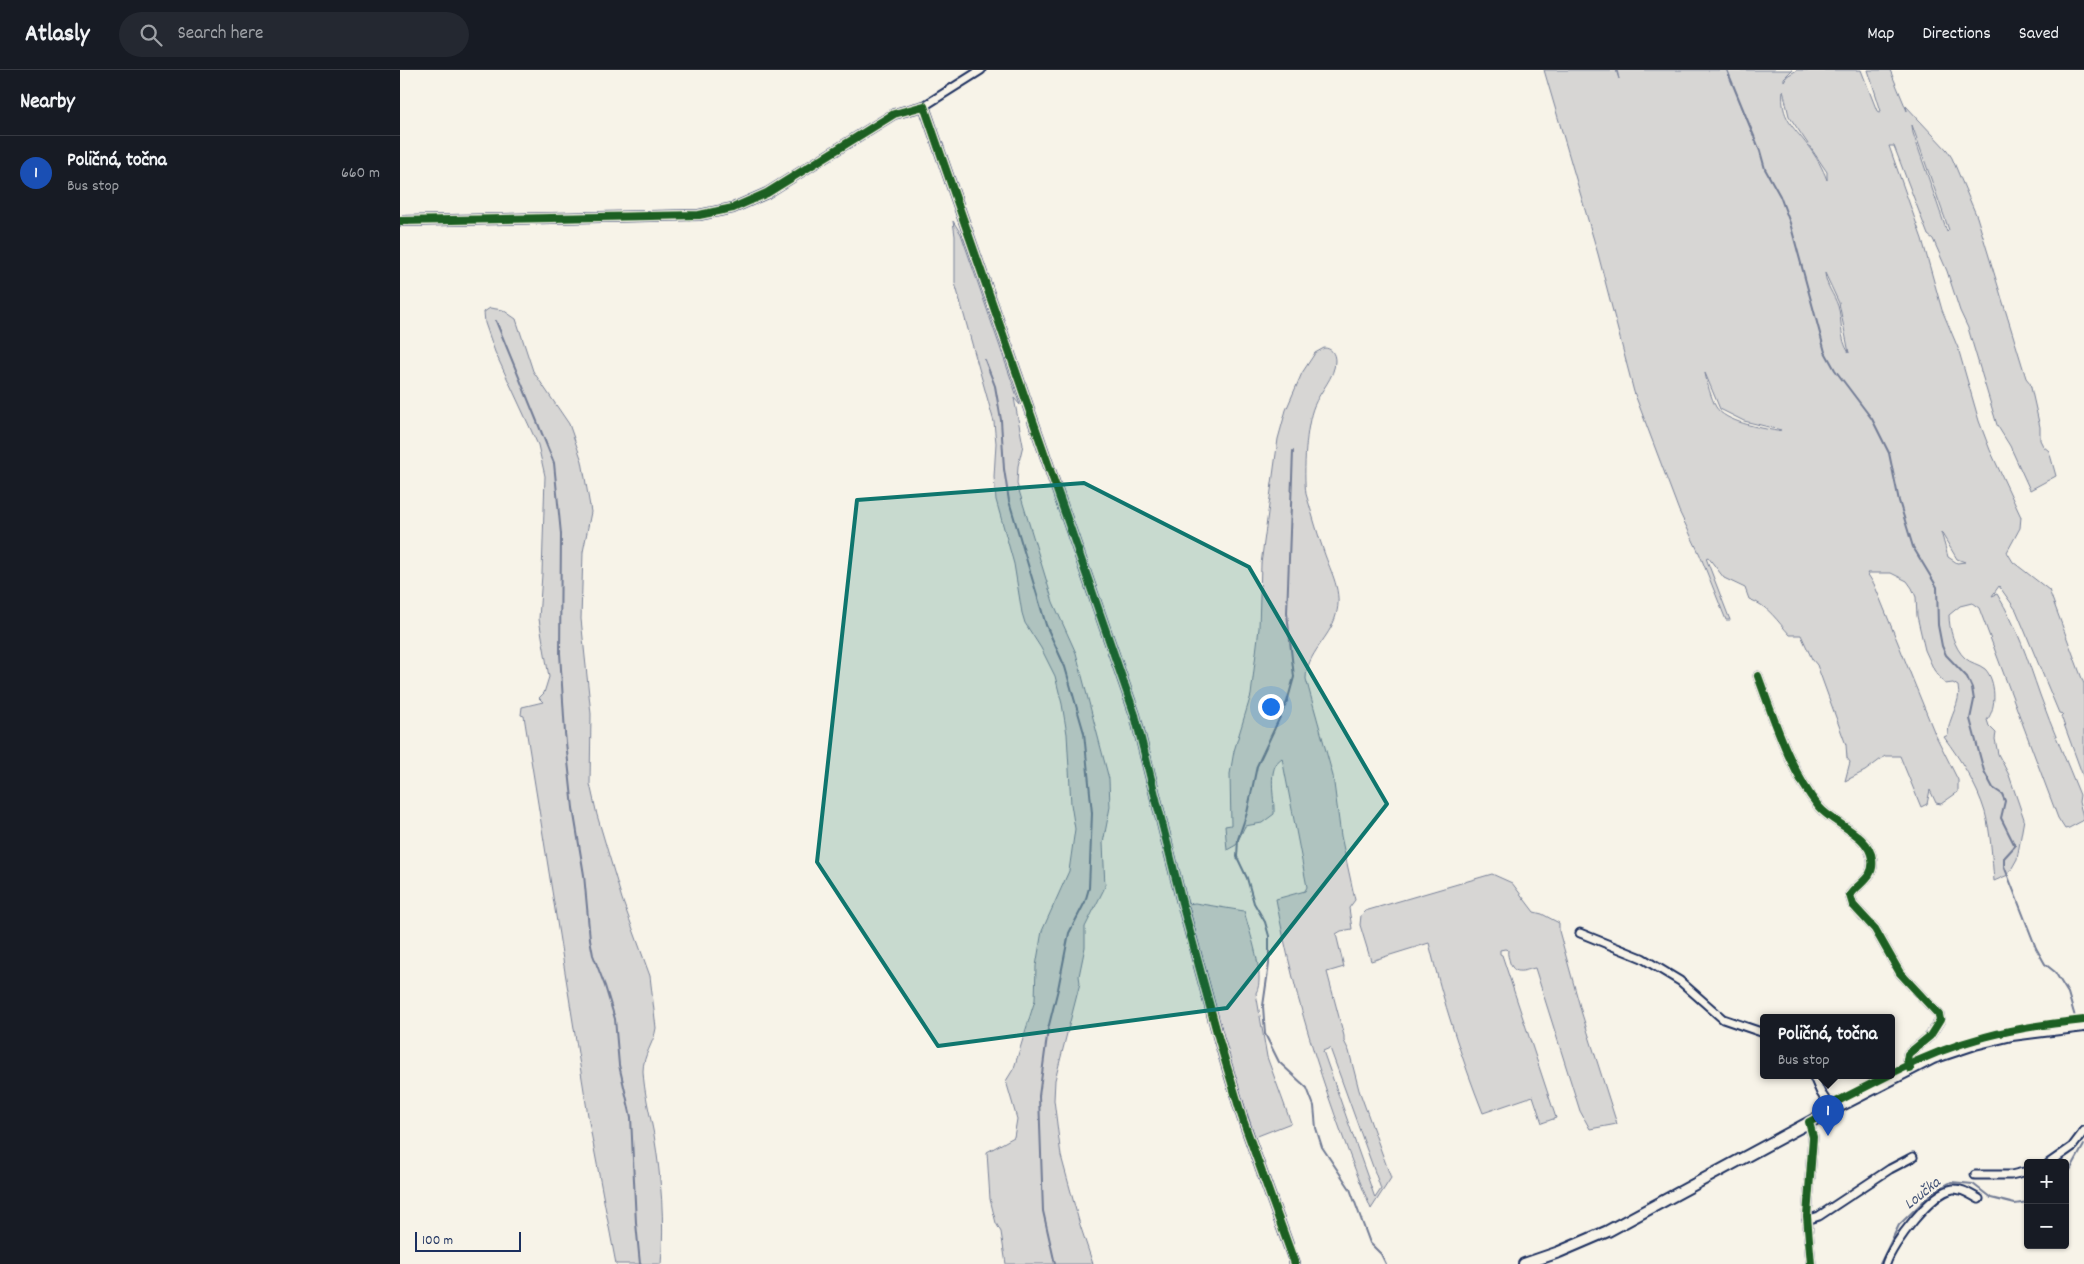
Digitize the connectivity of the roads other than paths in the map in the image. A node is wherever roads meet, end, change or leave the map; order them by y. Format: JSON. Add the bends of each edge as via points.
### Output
{"nodes":[{"id":1,"x":981,"y":70,"type":"edge"},
{"id":2,"x":924,"y":106,"type":"junction"},
{"id":3,"x":400,"y":221,"type":"edge"},
{"id":4,"x":1758,"y":676,"type":"dead end"},
{"id":5,"x":1580,"y":933,"type":"dead end"},
{"id":6,"x":2084,"y":1026,"type":"edge"},
{"id":7,"x":1760,"y":1032,"type":"edge"},
{"id":8,"x":1910,"y":1069,"type":"junction"},
{"id":9,"x":1895,"y":1077,"type":"edge"},
{"id":10,"x":1815,"y":1079,"type":"edge"},
{"id":11,"x":1891,"y":1079,"type":"edge"},
{"id":12,"x":1832,"y":1110,"type":"junction"},
{"id":13,"x":1809,"y":1122,"type":"junction"},
{"id":14,"x":2084,"y":1131,"type":"edge"},
{"id":15,"x":1912,"y":1157,"type":"dead end"},
{"id":16,"x":2055,"y":1159,"type":"edge"},
{"id":17,"x":2024,"y":1172,"type":"edge"},
{"id":18,"x":1975,"y":1175,"type":"dead end"},
{"id":19,"x":1979,"y":1199,"type":"dead end"},
{"id":20,"x":1807,"y":1220,"type":"junction"},
{"id":21,"x":1295,"y":1264,"type":"edge"},
{"id":22,"x":1524,"y":1264,"type":"edge"},
{"id":23,"x":1810,"y":1264,"type":"edge"},
{"id":24,"x":1886,"y":1264,"type":"edge"}],
"edges":[{"from":1,"to":2,"type":"street"},
{"from":2,"to":3,"type":"street","via":[[894,114],[767,193],[733,208],[699,214]]},
{"from":2,"to":21,"type":"street","via":[[1135,715],[1218,1040]]},
{"from":4,"to":8,"type":"street","via":[[1778,730],[1806,790],[1821,809],[1862,841],[1870,852],[1872,870],[1850,895],[1853,905],[1874,929],[1900,973],[1939,1015],[1940,1020],[1930,1036],[1908,1054]]},
{"from":5,"to":7,"type":"street","via":[[1642,958],[1680,981],[1723,1019]]},
{"from":6,"to":8,"type":"main road","via":[[1993,1039],[1949,1052]]},
{"from":8,"to":9,"type":"main road"},
{"from":10,"to":12,"type":"street"},
{"from":11,"to":12,"type":"main road"},
{"from":12,"to":13,"type":"main road"},
{"from":13,"to":20,"type":"street","via":[[1813,1137]]},
{"from":13,"to":22,"type":"main road","via":[[1608,1230]]},
{"from":14,"to":16,"type":"street","via":[[2072,1147]]},
{"from":15,"to":20,"type":"street","via":[[1822,1214]]},
{"from":17,"to":18,"type":"street"},
{"from":19,"to":24,"type":"street","via":[[1957,1189],[1942,1194],[1899,1239]]},
{"from":20,"to":23,"type":"street"}]}
